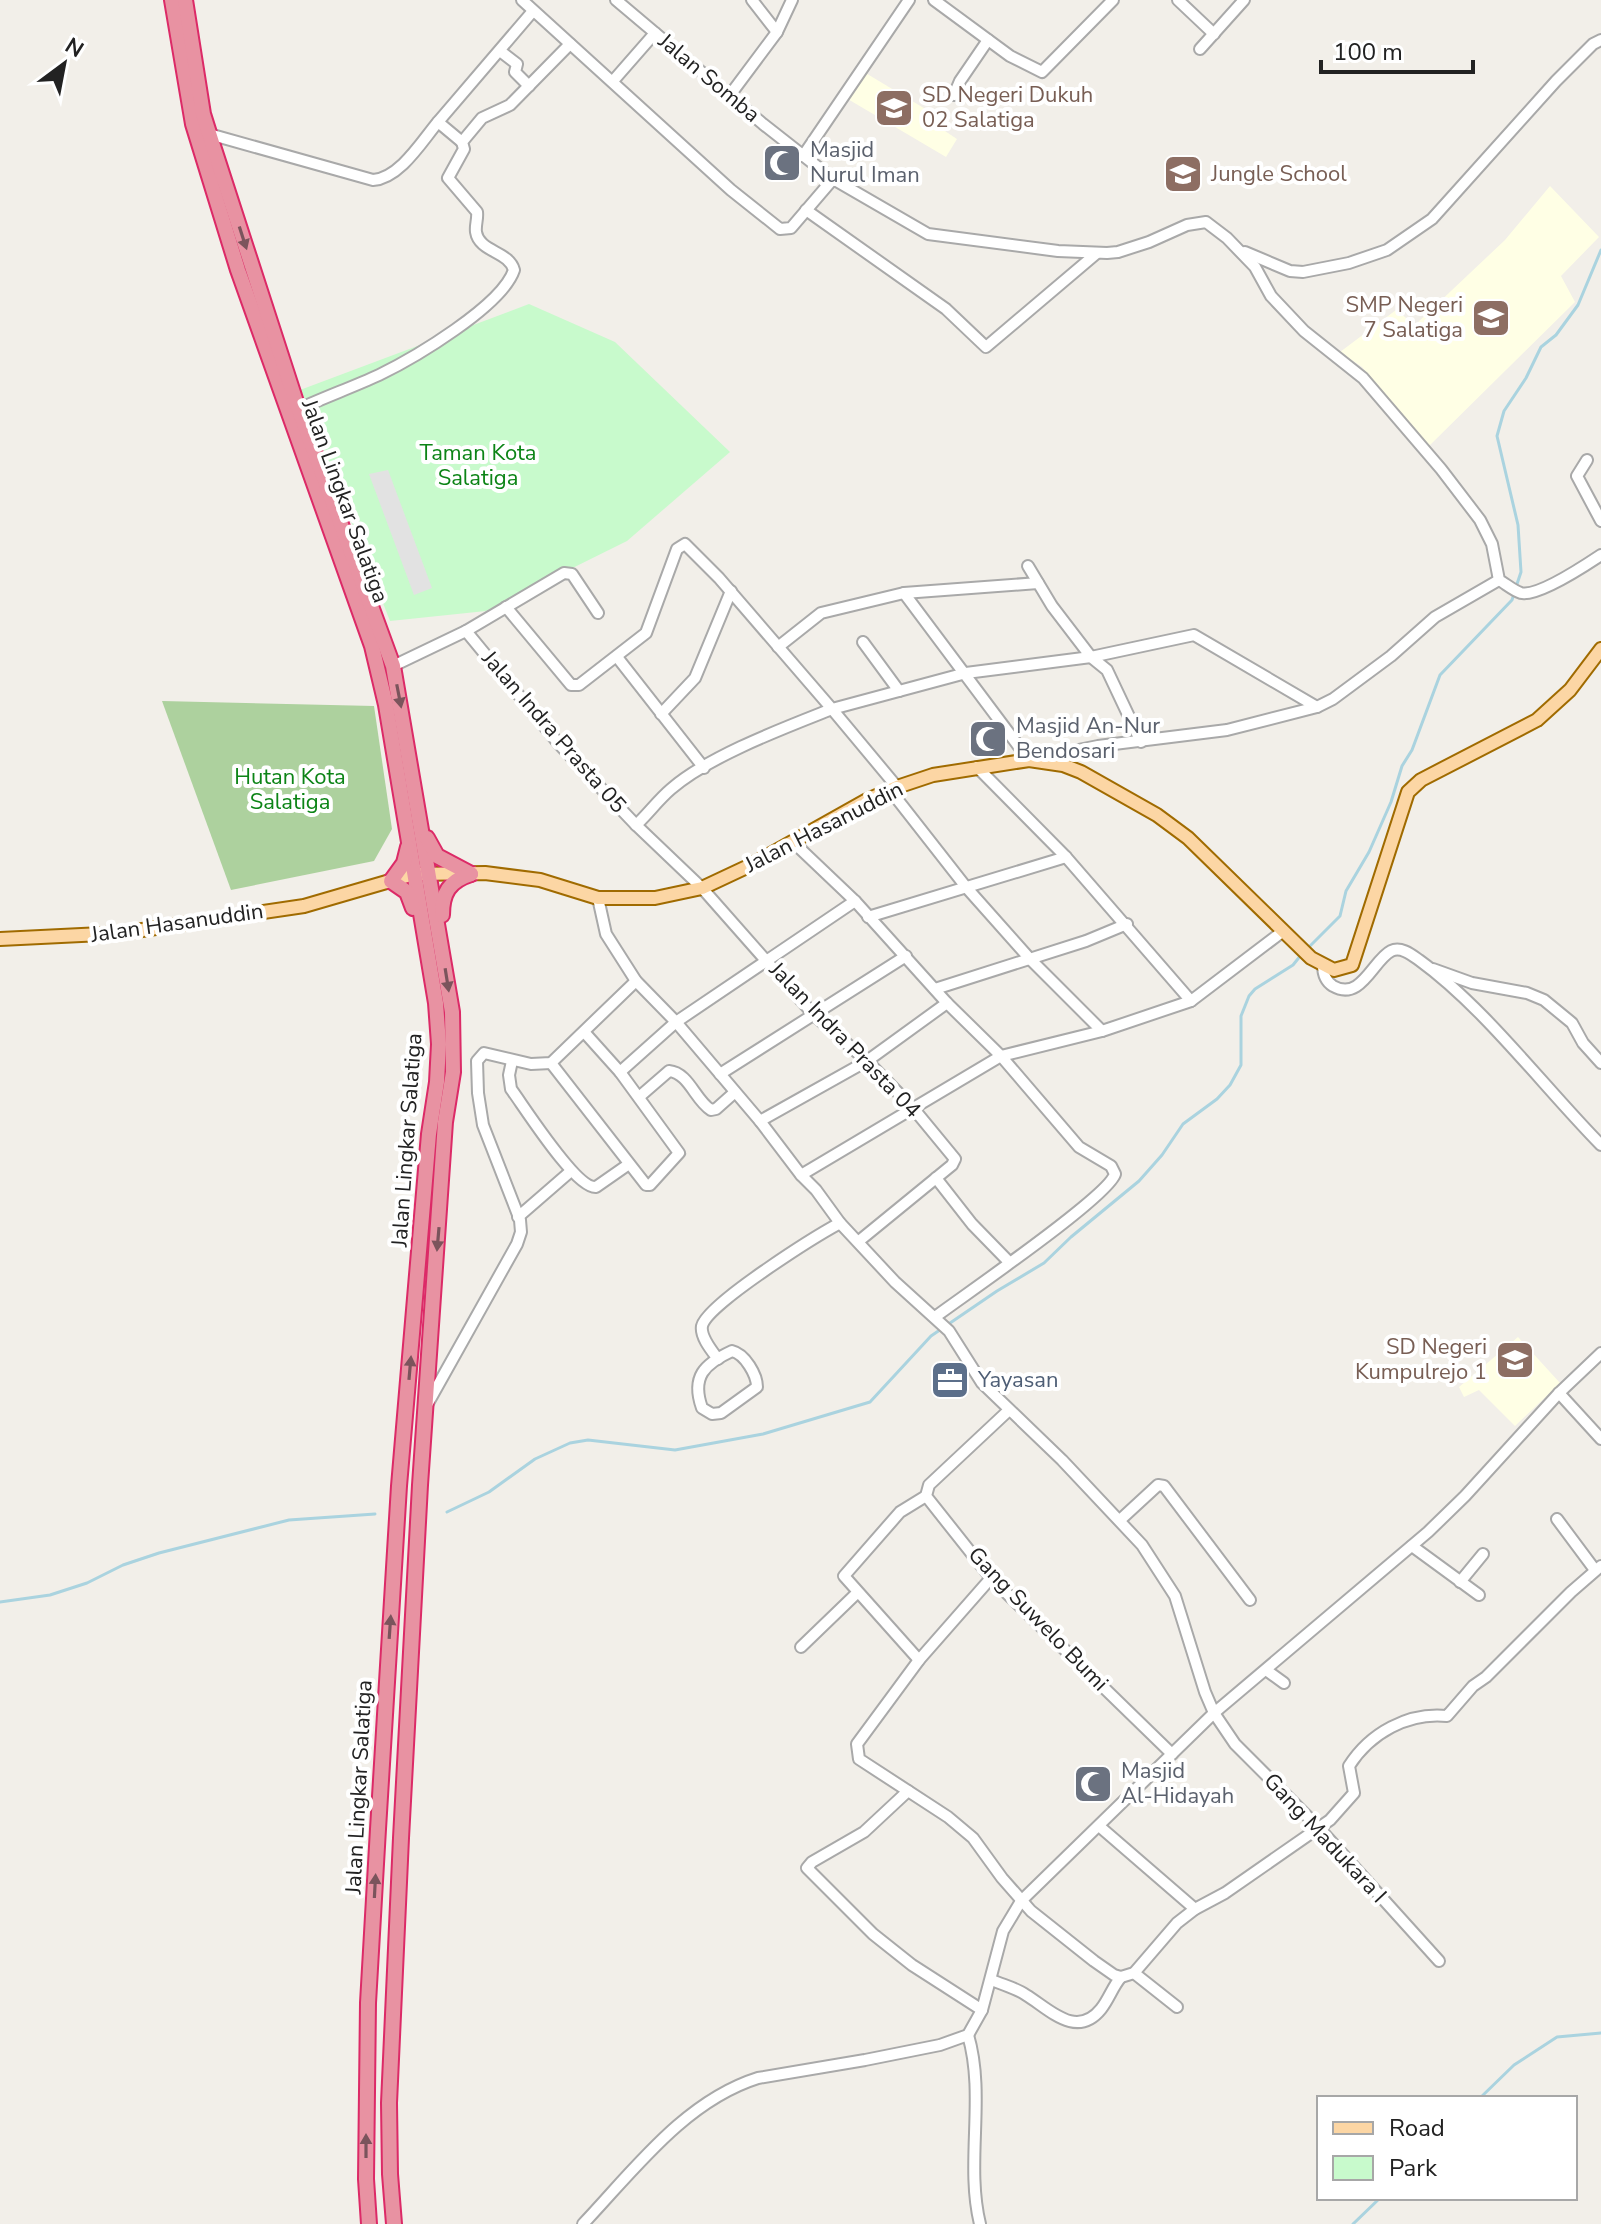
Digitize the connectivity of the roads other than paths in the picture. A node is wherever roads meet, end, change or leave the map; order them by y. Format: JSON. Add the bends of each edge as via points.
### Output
{"nodes":[{"id":1,"x":172,"y":0,"type":"edge"},
{"id":2,"x":185,"y":0,"type":"edge"},
{"id":3,"x":522,"y":0,"type":"edge"},
{"id":4,"x":616,"y":0,"type":"edge"},
{"id":5,"x":752,"y":0,"type":"edge"},
{"id":6,"x":792,"y":0,"type":"edge"},
{"id":7,"x":909,"y":0,"type":"edge"},
{"id":8,"x":934,"y":0,"type":"edge"},
{"id":9,"x":1113,"y":0,"type":"edge"},
{"id":10,"x":1178,"y":0,"type":"edge"},
{"id":11,"x":1244,"y":0,"type":"edge"},
{"id":12,"x":533,"y":11,"type":"junction"},
{"id":13,"x":777,"y":32,"type":"junction"},
{"id":14,"x":655,"y":33,"type":"junction"},
{"id":15,"x":1214,"y":34,"type":"junction"},
{"id":16,"x":988,"y":40,"type":"junction"},
{"id":17,"x":1601,"y":40,"type":"edge"},
{"id":18,"x":570,"y":44,"type":"junction"},
{"id":19,"x":1200,"y":49,"type":"dead end"},
{"id":20,"x":500,"y":51,"type":"junction"},
{"id":21,"x":613,"y":81,"type":"junction"},
{"id":22,"x":529,"y":86,"type":"junction"},
{"id":23,"x":730,"y":95,"type":"junction"},
{"id":24,"x":954,"y":95,"type":"dead end"},
{"id":25,"x":438,"y":122,"type":"junction"},
{"id":26,"x":209,"y":134,"type":"junction"},
{"id":27,"x":462,"y":142,"type":"junction"},
{"id":28,"x":803,"y":156,"type":"junction"},
{"id":29,"x":833,"y":179,"type":"junction"},
{"id":30,"x":806,"y":210,"type":"junction"},
{"id":31,"x":1239,"y":250,"type":"junction"},
{"id":32,"x":1097,"y":253,"type":"junction"},
{"id":33,"x":298,"y":417,"type":"junction"},
{"id":34,"x":1587,"y":460,"type":"dead end"},
{"id":35,"x":1601,"y":521,"type":"edge"},
{"id":36,"x":1601,"y":555,"type":"edge"},
{"id":37,"x":1028,"y":566,"type":"dead end"},
{"id":38,"x":1499,"y":580,"type":"junction"},
{"id":39,"x":1038,"y":583,"type":"junction"},
{"id":40,"x":731,"y":591,"type":"junction"},
{"id":41,"x":904,"y":593,"type":"junction"},
{"id":42,"x":506,"y":607,"type":"junction"},
{"id":43,"x":598,"y":613,"type":"dead end"},
{"id":44,"x":466,"y":631,"type":"junction"},
{"id":45,"x":863,"y":642,"type":"dead end"},
{"id":46,"x":778,"y":647,"type":"junction"},
{"id":47,"x":1601,"y":649,"type":"edge"},
{"id":48,"x":617,"y":657,"type":"junction"},
{"id":49,"x":1091,"y":657,"type":"junction"},
{"id":50,"x":393,"y":666,"type":"junction"},
{"id":51,"x":966,"y":673,"type":"junction"},
{"id":52,"x":899,"y":691,"type":"junction"},
{"id":53,"x":1317,"y":707,"type":"junction"},
{"id":54,"x":832,"y":709,"type":"junction"},
{"id":55,"x":661,"y":714,"type":"junction"},
{"id":56,"x":1141,"y":742,"type":"junction"},
{"id":57,"x":1029,"y":760,"type":"junction"},
{"id":58,"x":977,"y":767,"type":"junction"},
{"id":59,"x":704,"y":768,"type":"junction"},
{"id":60,"x":894,"y":788,"type":"junction"},
{"id":61,"x":419,"y":815,"type":"junction"},
{"id":62,"x":636,"y":825,"type":"junction"},
{"id":63,"x":406,"y":826,"type":"junction"},
{"id":64,"x":793,"y":842,"type":"junction"},
{"id":65,"x":1066,"y":857,"type":"junction"},
{"id":66,"x":422,"y":874,"type":"junction"},
{"id":67,"x":471,"y":874,"type":"junction"},
{"id":68,"x":391,"y":881,"type":"junction"},
{"id":69,"x":966,"y":887,"type":"junction"},
{"id":70,"x":702,"y":888,"type":"junction"},
{"id":71,"x":598,"y":898,"type":"junction"},
{"id":72,"x":855,"y":901,"type":"junction"},
{"id":73,"x":868,"y":917,"type":"junction"},
{"id":74,"x":1127,"y":924,"type":"junction"},
{"id":75,"x":1282,"y":932,"type":"junction"},
{"id":76,"x":0,"y":939,"type":"edge"},
{"id":77,"x":441,"y":943,"type":"junction"},
{"id":78,"x":428,"y":954,"type":"junction"},
{"id":79,"x":906,"y":956,"type":"junction"},
{"id":80,"x":1030,"y":959,"type":"junction"},
{"id":81,"x":767,"y":961,"type":"junction"},
{"id":82,"x":1323,"y":964,"type":"junction"},
{"id":83,"x":1428,"y":968,"type":"junction"},
{"id":84,"x":636,"y":981,"type":"junction"},
{"id":85,"x":935,"y":989,"type":"junction"},
{"id":86,"x":1191,"y":1001,"type":"junction"},
{"id":87,"x":947,"y":1003,"type":"junction"},
{"id":88,"x":814,"y":1015,"type":"junction"},
{"id":89,"x":676,"y":1022,"type":"junction"},
{"id":90,"x":1102,"y":1031,"type":"junction"},
{"id":91,"x":585,"y":1033,"type":"junction"},
{"id":92,"x":1001,"y":1056,"type":"junction"},
{"id":93,"x":512,"y":1061,"type":"junction"},
{"id":94,"x":867,"y":1061,"type":"junction"},
{"id":95,"x":551,"y":1063,"type":"junction"},
{"id":96,"x":1601,"y":1063,"type":"edge"},
{"id":97,"x":620,"y":1072,"type":"junction"},
{"id":98,"x":720,"y":1074,"type":"junction"},
{"id":99,"x":734,"y":1093,"type":"junction"},
{"id":100,"x":639,"y":1097,"type":"junction"},
{"id":101,"x":913,"y":1108,"type":"junction"},
{"id":102,"x":760,"y":1121,"type":"junction"},
{"id":103,"x":1601,"y":1145,"type":"edge"},
{"id":104,"x":629,"y":1164,"type":"junction"},
{"id":105,"x":571,"y":1171,"type":"junction"},
{"id":106,"x":801,"y":1175,"type":"junction"},
{"id":107,"x":936,"y":1178,"type":"junction"},
{"id":108,"x":518,"y":1217,"type":"junction"},
{"id":109,"x":840,"y":1223,"type":"junction"},
{"id":110,"x":859,"y":1241,"type":"junction"},
{"id":111,"x":1009,"y":1262,"type":"junction"},
{"id":112,"x":942,"y":1324,"type":"junction"},
{"id":113,"x":1601,"y":1353,"type":"edge"},
{"id":114,"x":718,"y":1359,"type":"junction"},
{"id":115,"x":1559,"y":1393,"type":"junction"},
{"id":116,"x":407,"y":1406,"type":"junction"},
{"id":117,"x":426,"y":1408,"type":"junction"},
{"id":118,"x":1002,"y":1418,"type":"junction"},
{"id":119,"x":1601,"y":1439,"type":"edge"},
{"id":120,"x":926,"y":1496,"type":"junction"},
{"id":121,"x":1557,"y":1519,"type":"dead end"},
{"id":122,"x":1120,"y":1520,"type":"junction"},
{"id":123,"x":1412,"y":1546,"type":"junction"},
{"id":124,"x":1483,"y":1554,"type":"dead end"},
{"id":125,"x":1598,"y":1568,"type":"edge"},
{"id":126,"x":991,"y":1578,"type":"junction"},
{"id":127,"x":1460,"y":1582,"type":"junction"},
{"id":128,"x":857,"y":1593,"type":"junction"},
{"id":129,"x":1479,"y":1595,"type":"dead end"},
{"id":130,"x":1250,"y":1600,"type":"dead end"},
{"id":131,"x":801,"y":1647,"type":"dead end"},
{"id":132,"x":919,"y":1660,"type":"junction"},
{"id":133,"x":1266,"y":1670,"type":"junction"},
{"id":134,"x":1284,"y":1683,"type":"dead end"},
{"id":135,"x":1214,"y":1713,"type":"junction"},
{"id":136,"x":1172,"y":1754,"type":"junction"},
{"id":137,"x":908,"y":1791,"type":"junction"},
{"id":138,"x":1099,"y":1826,"type":"junction"},
{"id":139,"x":1318,"y":1827,"type":"junction"},
{"id":140,"x":1021,"y":1901,"type":"junction"},
{"id":141,"x":1195,"y":1909,"type":"junction"},
{"id":142,"x":1439,"y":1961,"type":"dead end"},
{"id":143,"x":1134,"y":1973,"type":"junction"},
{"id":144,"x":1121,"y":1977,"type":"junction"},
{"id":145,"x":992,"y":1980,"type":"junction"},
{"id":146,"x":1177,"y":2007,"type":"dead end"},
{"id":147,"x":982,"y":2010,"type":"junction"},
{"id":148,"x":968,"y":2035,"type":"junction"},
{"id":149,"x":369,"y":2224,"type":"edge"},
{"id":150,"x":394,"y":2224,"type":"edge"},
{"id":151,"x":583,"y":2224,"type":"edge"},
{"id":152,"x":980,"y":2224,"type":"edge"}],
"edges":[{"from":1,"to":33,"type":"highway","name":"Jalan Lingkar Salatiga","via":[[193,124],[238,270]]},
{"from":2,"to":26,"type":"highway","name":"Jalan Lingkar Salatiga"},
{"from":3,"to":12,"type":"street"},
{"from":4,"to":14,"type":"street","name":"Jalan Somba"},
{"from":5,"to":13,"type":"street"},
{"from":6,"to":13,"type":"street"},
{"from":7,"to":28,"type":"street"},
{"from":8,"to":16,"type":"street"},
{"from":9,"to":16,"type":"street","via":[[1045,71],[1038,72]]},
{"from":10,"to":15,"type":"street"},
{"from":11,"to":15,"type":"street"},
{"from":12,"to":18,"type":"street"},
{"from":12,"to":20,"type":"street"},
{"from":13,"to":23,"type":"street"},
{"from":14,"to":21,"type":"street"},
{"from":14,"to":23,"type":"street","name":"Jalan Somba"},
{"from":15,"to":19,"type":"street"},
{"from":16,"to":24,"type":"street"},
{"from":17,"to":31,"type":"street","via":[[1556,81],[1432,219],[1387,250],[1303,272]]},
{"from":18,"to":21,"type":"street"},
{"from":18,"to":22,"type":"street"},
{"from":20,"to":22,"type":"street","via":[[517,64],[515,72]]},
{"from":20,"to":25,"type":"street"},
{"from":21,"to":30,"type":"street","via":[[780,229],[791,228]]},
{"from":22,"to":27,"type":"street","via":[[504,110],[482,118]]},
{"from":23,"to":28,"type":"street","name":"Jalan Somba"},
{"from":25,"to":26,"type":"street","via":[[398,167],[373,180]]},
{"from":25,"to":27,"type":"street"},
{"from":26,"to":33,"type":"highway","name":"Jalan Lingkar Salatiga","one_way":true},
{"from":27,"to":33,"type":"street","via":[[464,149],[448,181],[477,212],[476,232],[483,243],[511,261],[511,278],[476,314],[381,374]]},
{"from":28,"to":29,"type":"street","name":"Jalan Somba"},
{"from":29,"to":30,"type":"street"},
{"from":29,"to":32,"type":"street","name":"Jalan Somba","via":[[932,235]]},
{"from":30,"to":32,"type":"street","via":[[946,309],[986,347]]},
{"from":31,"to":32,"type":"street","via":[[1217,228],[1198,222],[1118,252]]},
{"from":31,"to":38,"type":"street","via":[[1271,296],[1304,331],[1363,378],[1474,509],[1492,544]]},
{"from":33,"to":50,"type":"highway","name":"Jalan Lingkar Salatiga"},
{"from":33,"to":63,"type":"highway","name":"Jalan Lingkar Salatiga","via":[[367,626]]},
{"from":34,"to":35,"type":"street","via":[[1577,476]]},
{"from":36,"to":38,"type":"street","via":[[1532,592]]},
{"from":37,"to":39,"type":"street"},
{"from":38,"to":53,"type":"street","via":[[1435,617],[1391,656]]},
{"from":39,"to":41,"type":"street"},
{"from":39,"to":49,"type":"street"},
{"from":40,"to":46,"type":"street"},
{"from":40,"to":48,"type":"street","via":[[685,544],[677,549],[646,633]]},
{"from":40,"to":55,"type":"street","via":[[695,678]]},
{"from":41,"to":46,"type":"street","via":[[821,613]]},
{"from":41,"to":51,"type":"street"},
{"from":42,"to":43,"type":"street","via":[[568,572]]},
{"from":42,"to":44,"type":"street"},
{"from":42,"to":48,"type":"street","via":[[571,685],[579,685]]},
{"from":44,"to":50,"type":"street","name":"Jalan Indra Prasta 05"},
{"from":44,"to":62,"type":"street","name":"Jalan Indra Prasta 05","via":[[559,744]]},
{"from":45,"to":52,"type":"street"},
{"from":46,"to":54,"type":"street"},
{"from":47,"to":82,"type":"main road","via":[[1570,690],[1537,720],[1421,780],[1408,792],[1352,965]]},
{"from":48,"to":55,"type":"street"},
{"from":49,"to":51,"type":"street"},
{"from":49,"to":53,"type":"street","via":[[1194,635]]},
{"from":49,"to":56,"type":"street","via":[[1107,670]]},
{"from":50,"to":61,"type":"highway","name":"Jalan Lingkar Salatiga","one_way":true},
{"from":51,"to":52,"type":"street"},
{"from":51,"to":57,"type":"street"},
{"from":52,"to":54,"type":"street"},
{"from":53,"to":56,"type":"street","via":[[1227,730]]},
{"from":54,"to":59,"type":"street"},
{"from":54,"to":60,"type":"street"},
{"from":55,"to":59,"type":"street"},
{"from":56,"to":57,"type":"street"},
{"from":57,"to":58,"type":"main road","name":"Jalan Hasanuddin"},
{"from":57,"to":75,"type":"main road","name":"Jalan Hasanuddin","via":[[1081,772],[1157,815],[1188,838]]},
{"from":58,"to":60,"type":"main road","name":"Jalan Hasanuddin"},
{"from":58,"to":65,"type":"street"},
{"from":59,"to":62,"type":"street","via":[[671,789]]},
{"from":60,"to":64,"type":"main road","name":"Jalan Hasanuddin"},
{"from":60,"to":69,"type":"street"},
{"from":61,"to":66,"type":"highway","name":"Jalan Lingkar Salatiga"},
{"from":61,"to":67,"type":"highway","via":[[437,856]]},
{"from":62,"to":70,"type":"street","name":"Jalan Indra Prasta 05"},
{"from":63,"to":66,"type":"highway","name":"Jalan Lingkar Salatiga"},
{"from":63,"to":68,"type":"highway","via":[[407,858]]},
{"from":64,"to":70,"type":"main road","name":"Jalan Hasanuddin"},
{"from":64,"to":72,"type":"street"},
{"from":65,"to":69,"type":"street"},
{"from":65,"to":74,"type":"street"},
{"from":66,"to":67,"type":"main road","name":"Jalan Hasanuddin"},
{"from":66,"to":68,"type":"main road","name":"Jalan Hasanuddin"},
{"from":66,"to":77,"type":"highway","name":"Jalan Lingkar Salatiga"},
{"from":66,"to":78,"type":"highway","name":"Jalan Lingkar Salatiga"},
{"from":67,"to":71,"type":"main road","name":"Jalan Hasanuddin","via":[[540,880]]},
{"from":67,"to":77,"type":"highway","via":[[454,881],[446,892]]},
{"from":68,"to":76,"type":"main road","name":"Jalan Hasanuddin","via":[[304,906],[122,933]]},
{"from":68,"to":78,"type":"highway","via":[[410,897]]},
{"from":69,"to":73,"type":"street"},
{"from":69,"to":80,"type":"street"},
{"from":70,"to":71,"type":"main road","name":"Jalan Hasanuddin","via":[[655,898]]},
{"from":70,"to":81,"type":"street","name":"Jalan Indra Prasta 04"},
{"from":71,"to":84,"type":"street","name":"Gang Madukara I","via":[[606,934]]},
{"from":72,"to":73,"type":"street"},
{"from":72,"to":81,"type":"street"},
{"from":73,"to":79,"type":"street"},
{"from":74,"to":80,"type":"street"},
{"from":74,"to":86,"type":"street"},
{"from":75,"to":82,"type":"main road","name":"Jalan Hasanuddin"},
{"from":75,"to":86,"type":"street"},
{"from":77,"to":117,"type":"highway","name":"Jalan Lingkar Salatiga","one_way":true,"via":[[452,1012],[453,1072]]},
{"from":116,"to":78,"type":"highway","name":"Jalan Lingkar Salatiga","one_way":true,"via":[[437,1082],[438,1026]]},
{"from":79,"to":85,"type":"street"},
{"from":79,"to":88,"type":"street"},
{"from":80,"to":85,"type":"street"},
{"from":80,"to":90,"type":"street"},
{"from":81,"to":88,"type":"street","name":"Jalan Indra Prasta 04"},
{"from":81,"to":89,"type":"street"},
{"from":82,"to":83,"type":"street","via":[[1325,979],[1348,989],[1390,951],[1409,953]]},
{"from":83,"to":96,"type":"street","via":[[1544,1000],[1572,1023]]},
{"from":83,"to":103,"type":"street"},
{"from":84,"to":89,"type":"street","name":"Gang Madukara I"},
{"from":84,"to":91,"type":"street"},
{"from":85,"to":87,"type":"street"},
{"from":86,"to":90,"type":"street"},
{"from":87,"to":92,"type":"street"},
{"from":87,"to":94,"type":"street"},
{"from":88,"to":94,"type":"street","name":"Jalan Indra Prasta 04"},
{"from":88,"to":98,"type":"street"},
{"from":89,"to":97,"type":"street"},
{"from":89,"to":98,"type":"street","name":"Gang Madukara I"},
{"from":90,"to":92,"type":"street"},
{"from":91,"to":95,"type":"street"},
{"from":91,"to":97,"type":"street"},
{"from":92,"to":101,"type":"street"},
{"from":92,"to":111,"type":"street","via":[[1079,1147],[1115,1174],[1083,1208]]},
{"from":93,"to":95,"type":"street"},
{"from":93,"to":105,"type":"street","via":[[511,1089]]},
{"from":93,"to":108,"type":"street","via":[[482,1055],[477,1061],[478,1093],[487,1138]]},
{"from":94,"to":101,"type":"street","name":"Jalan Indra Prasta 04"},
{"from":94,"to":102,"type":"street"},
{"from":95,"to":104,"type":"street"},
{"from":97,"to":100,"type":"street"},
{"from":98,"to":99,"type":"street","name":"Gang Madukara I"},
{"from":99,"to":100,"type":"street","via":[[711,1110],[681,1075],[669,1071]]},
{"from":99,"to":102,"type":"street","name":"Gang Madukara I"},
{"from":100,"to":104,"type":"street","via":[[679,1153],[648,1186]]},
{"from":101,"to":106,"type":"street"},
{"from":101,"to":107,"type":"street","name":"Jalan Indra Prasta 04","via":[[954,1158]]},
{"from":102,"to":106,"type":"street","name":"Gang Madukara I"},
{"from":104,"to":105,"type":"street","via":[[593,1188]]},
{"from":105,"to":108,"type":"street"},
{"from":106,"to":109,"type":"street","name":"Gang Madukara I"},
{"from":107,"to":110,"type":"street"},
{"from":107,"to":111,"type":"street"},
{"from":108,"to":117,"type":"street","via":[[517,1244]]},
{"from":109,"to":110,"type":"street","name":"Gang Madukara I"},
{"from":109,"to":114,"type":"street","via":[[758,1275],[706,1318],[702,1332]]},
{"from":110,"to":112,"type":"street","name":"Gang Madukara I"},
{"from":111,"to":112,"type":"street"},
{"from":112,"to":118,"type":"street","name":"Gang Madukara I"},
{"from":113,"to":115,"type":"street"},
{"from":114,"to":114,"type":"street","via":[[739,1353],[758,1385],[736,1404],[712,1414],[702,1408],[697,1381]]},
{"from":115,"to":119,"type":"street"},
{"from":115,"to":123,"type":"street"},
{"from":116,"to":117,"type":"highway"},
{"from":149,"to":116,"type":"highway","name":"Jalan Lingkar Salatiga","one_way":true,"via":[[368,2003]]},
{"from":117,"to":150,"type":"highway","name":"Jalan Lingkar Salatiga","via":[[389,2103]]},
{"from":118,"to":120,"type":"street","via":[[929,1485]]},
{"from":118,"to":122,"type":"street","name":"Gang Madukara I","via":[[1062,1460]]},
{"from":120,"to":126,"type":"street","name":"Gang Suwelo Bumi"},
{"from":120,"to":128,"type":"street","via":[[900,1512],[847,1570],[845,1580]]},
{"from":121,"to":125,"type":"street"},
{"from":122,"to":130,"type":"street","via":[[1158,1485],[1164,1486]]},
{"from":122,"to":135,"type":"street","name":"Gang Madukara I","via":[[1175,1596]]},
{"from":123,"to":127,"type":"street"},
{"from":123,"to":133,"type":"street"},
{"from":124,"to":127,"type":"street"},
{"from":125,"to":139,"type":"street","via":[[1447,1716],[1426,1714],[1372,1740],[1349,1766],[1352,1797]]},
{"from":126,"to":132,"type":"street"},
{"from":126,"to":136,"type":"street","name":"Gang Suwelo Bumi"},
{"from":127,"to":129,"type":"street"},
{"from":128,"to":131,"type":"street"},
{"from":128,"to":132,"type":"street"},
{"from":132,"to":137,"type":"street","via":[[856,1748],[859,1759]]},
{"from":133,"to":134,"type":"street"},
{"from":133,"to":135,"type":"street"},
{"from":135,"to":136,"type":"street"},
{"from":135,"to":139,"type":"street","name":"Gang Madukara I","via":[[1235,1744]]},
{"from":136,"to":138,"type":"street"},
{"from":137,"to":140,"type":"street","via":[[973,1838]]},
{"from":137,"to":147,"type":"street","via":[[864,1832],[807,1868],[873,1934]]},
{"from":138,"to":140,"type":"street"},
{"from":138,"to":141,"type":"street"},
{"from":139,"to":141,"type":"street"},
{"from":139,"to":142,"type":"street","name":"Gang Madukara I"},
{"from":140,"to":144,"type":"street"},
{"from":140,"to":145,"type":"street","via":[[1003,1931]]},
{"from":141,"to":143,"type":"street"},
{"from":143,"to":144,"type":"street"},
{"from":143,"to":146,"type":"street"},
{"from":144,"to":145,"type":"street","via":[[1100,2011],[1076,2023]]},
{"from":145,"to":147,"type":"street"},
{"from":147,"to":148,"type":"street"},
{"from":148,"to":151,"type":"street","via":[[917,2050],[739,2083],[685,2120]]},
{"from":148,"to":152,"type":"street"}]}
